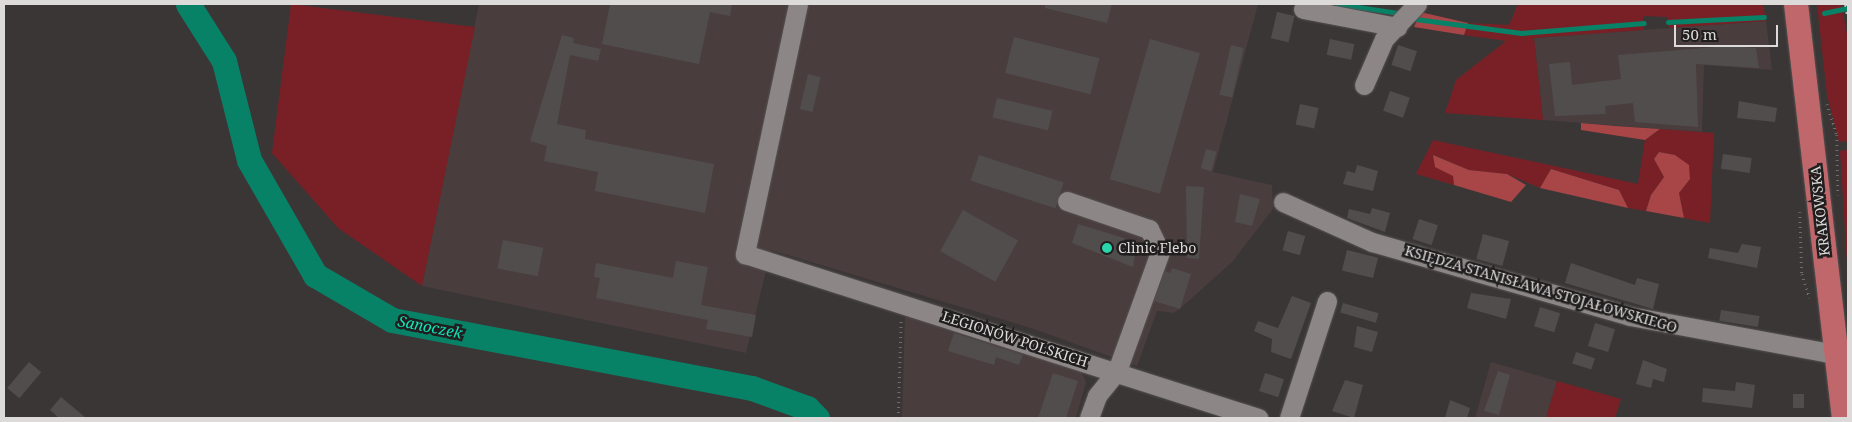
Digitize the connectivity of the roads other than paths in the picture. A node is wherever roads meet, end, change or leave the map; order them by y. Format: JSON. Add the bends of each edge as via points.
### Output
{"nodes":[{"id":1,"x":798,"y":4,"type":"edge"},
{"id":2,"x":1417,"y":4,"type":"edge"},
{"id":3,"x":1796,"y":4,"type":"edge"},
{"id":4,"x":1303,"y":10,"type":"dead end"},
{"id":5,"x":1395,"y":28,"type":"junction"},
{"id":6,"x":1364,"y":86,"type":"dead end"},
{"id":7,"x":1067,"y":201,"type":"dead end"},
{"id":8,"x":1283,"y":202,"type":"dead end"},
{"id":9,"x":1328,"y":301,"type":"dead end"},
{"id":10,"x":1835,"y":354,"type":"junction"},
{"id":11,"x":1117,"y":371,"type":"junction"},
{"id":12,"x":1089,"y":418,"type":"edge"},
{"id":13,"x":1258,"y":418,"type":"edge"},
{"id":14,"x":1289,"y":418,"type":"edge"},
{"id":15,"x":1844,"y":418,"type":"edge"}],
"edges":[{"from":1,"to":11,"type":"street","name":"LEGIONÓW POLSKICH","via":[[746,254]]},
{"from":2,"to":5,"type":"street"},
{"from":3,"to":10,"type":"main road","name":"KRAKOWSKA"},
{"from":4,"to":5,"type":"street"},
{"from":5,"to":6,"type":"street","via":[[1384,39]]},
{"from":7,"to":11,"type":"street","via":[[1138,223],[1159,242],[1159,262]]},
{"from":8,"to":10,"type":"street","name":"KSIĘDZA STANISŁAWA STOJAŁOWSKIEGO","via":[[1372,242],[1612,312],[1711,335]]},
{"from":9,"to":14,"type":"street"},
{"from":10,"to":15,"type":"main road","name":"KRAKOWSKA"},
{"from":11,"to":12,"type":"street","via":[[1097,396]]},
{"from":11,"to":13,"type":"street","name":"LEGIONÓW POLSKICH"}]}
